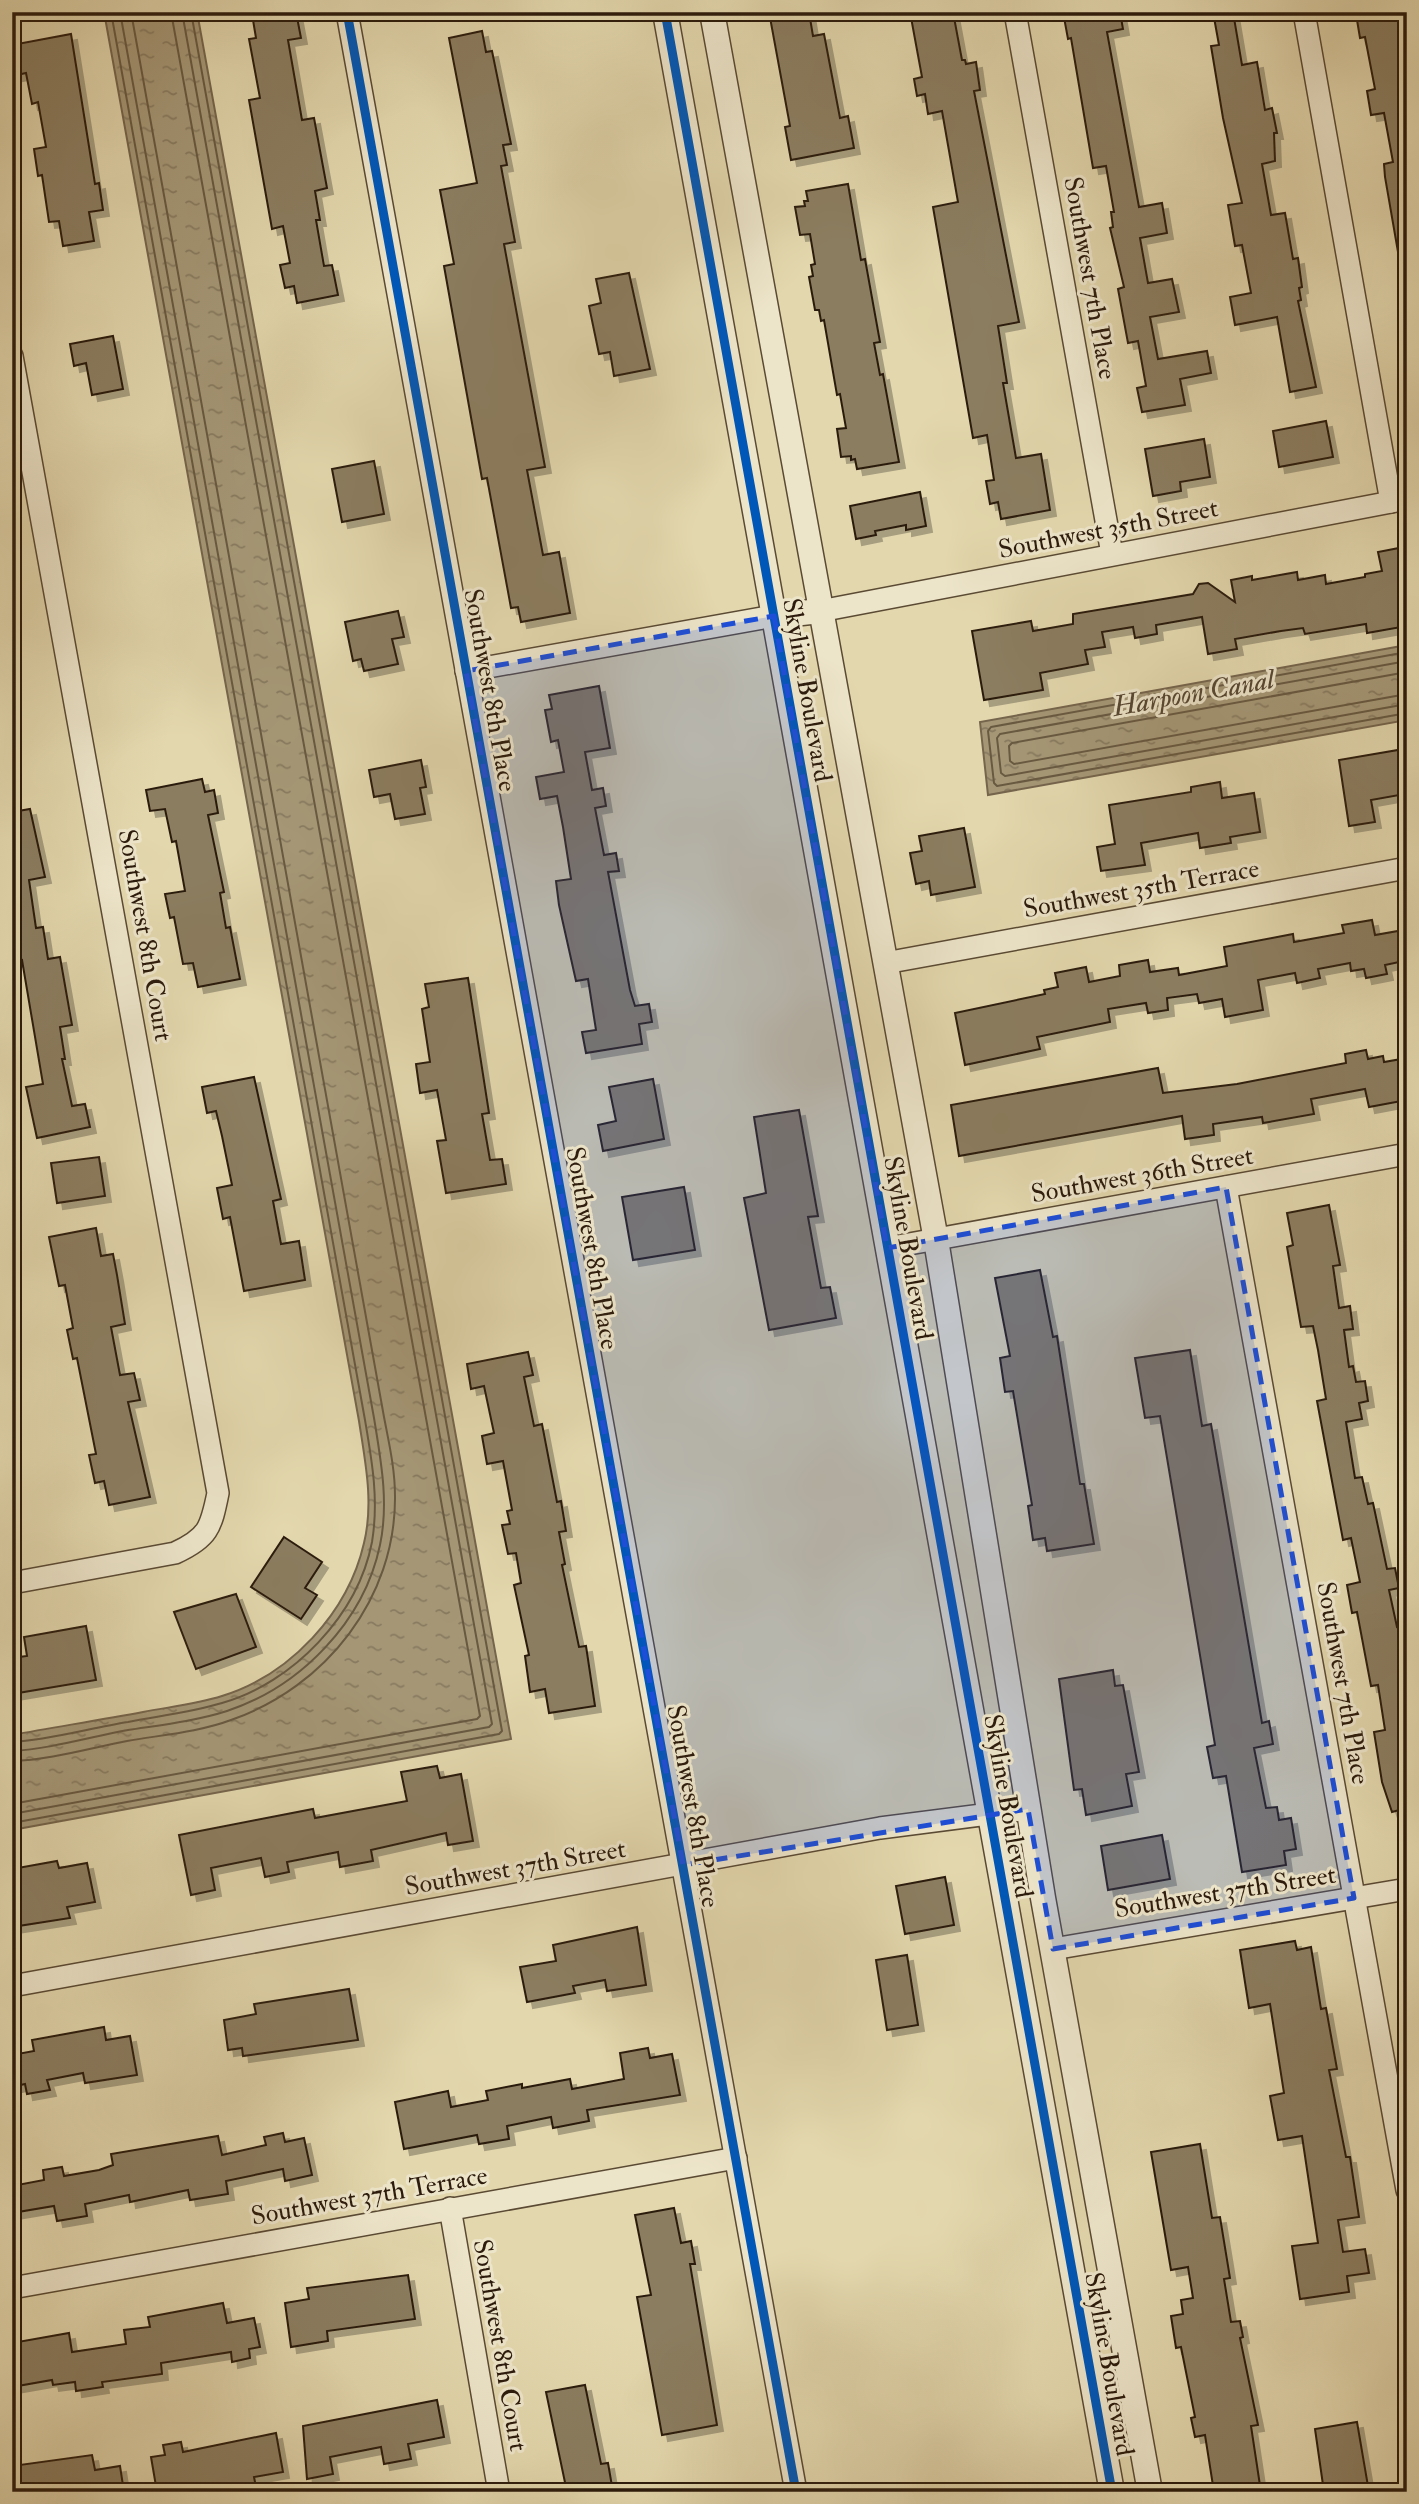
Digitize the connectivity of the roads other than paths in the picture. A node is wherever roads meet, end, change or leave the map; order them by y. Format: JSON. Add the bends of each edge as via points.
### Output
{"nodes":[{"id":1,"x":347,"y":12,"type":"edge"},
{"id":2,"x":665,"y":12,"type":"edge"},
{"id":3,"x":712,"y":12,"type":"edge"},
{"id":4,"x":1015,"y":12,"type":"edge"},
{"id":5,"x":1304,"y":12,"type":"edge"},
{"id":6,"x":12,"y":356,"type":"edge"},
{"id":7,"x":15,"y":390,"type":"edge"},
{"id":8,"x":1399,"y":501,"type":"edge"},
{"id":9,"x":1112,"y":554,"type":"junction"},
{"id":10,"x":820,"y":611,"type":"junction"},
{"id":11,"x":774,"y":616,"type":"junction"},
{"id":12,"x":466,"y":671,"type":"junction"},
{"id":13,"x":1407,"y":868,"type":"edge"},
{"id":14,"x":885,"y":963,"type":"junction"},
{"id":15,"x":1407,"y":1154,"type":"edge"},
{"id":16,"x":1226,"y":1187,"type":"junction"},
{"id":17,"x":936,"y":1240,"type":"junction"},
{"id":18,"x":887,"y":1248,"type":"junction"},
{"id":19,"x":12,"y":1583,"type":"edge"},
{"id":20,"x":1028,"y":1809,"type":"junction"},
{"id":21,"x":989,"y":1814,"type":"junction"},
{"id":22,"x":683,"y":1865,"type":"junction"},
{"id":23,"x":1407,"y":1889,"type":"edge"},
{"id":24,"x":1354,"y":1898,"type":"junction"},
{"id":25,"x":1053,"y":1949,"type":"junction"},
{"id":26,"x":12,"y":1986,"type":"edge"},
{"id":27,"x":736,"y":2158,"type":"junction"},
{"id":28,"x":1407,"y":2190,"type":"edge"},
{"id":29,"x":450,"y":2208,"type":"junction"},
{"id":30,"x":12,"y":2288,"type":"edge"},
{"id":31,"x":499,"y":2492,"type":"edge"},
{"id":32,"x":796,"y":2492,"type":"edge"},
{"id":33,"x":1112,"y":2492,"type":"edge"},
{"id":34,"x":1150,"y":2492,"type":"edge"}],
"edges":[{"from":1,"to":12,"type":"street","name":"Southwest 8th Place"},
{"from":2,"to":11,"type":"street","name":"Skyline Boulevard"},
{"from":3,"to":10,"type":"street","name":"Skyline Boulevard"},
{"from":4,"to":9,"type":"street","name":"Southwest 7th Place"},
{"from":5,"to":8,"type":"street"},
{"from":6,"to":7,"type":"street","name":"Southwest 8th Court"},
{"from":7,"to":19,"type":"street","name":"Southwest 8th Court","via":[[218,1493],[212,1524],[197,1543],[176,1553]]},
{"from":8,"to":9,"type":"street","name":"Southwest 35th Street"},
{"from":9,"to":10,"type":"street","name":"Southwest 35th Street"},
{"from":10,"to":11,"type":"street"},
{"from":10,"to":14,"type":"street","name":"Skyline Boulevard"},
{"from":11,"to":12,"type":"street"},
{"from":11,"to":18,"type":"street","name":"Skyline Boulevard"},
{"from":12,"to":22,"type":"street","name":"Southwest 8th Place"},
{"from":13,"to":14,"type":"street","name":"Southwest 35th Terrace"},
{"from":14,"to":17,"type":"street","name":"Skyline Boulevard"},
{"from":15,"to":16,"type":"street","name":"Southwest 36th Street"},
{"from":16,"to":17,"type":"street","name":"Southwest 36th Street"},
{"from":16,"to":24,"type":"street","name":"Southwest 7th Place"},
{"from":17,"to":18,"type":"street","name":"Southwest 36th Street"},
{"from":17,"to":20,"type":"street","name":"Skyline Boulevard"},
{"from":18,"to":21,"type":"street","name":"Skyline Boulevard"},
{"from":20,"to":21,"type":"street","name":"Southwest 37th Street"},
{"from":20,"to":25,"type":"street","name":"Skyline Boulevard"},
{"from":21,"to":22,"type":"street","name":"Southwest 37th Street","via":[[880,1828]]},
{"from":21,"to":33,"type":"street","name":"Skyline Boulevard"},
{"from":22,"to":26,"type":"street","name":"Southwest 37th Street"},
{"from":22,"to":27,"type":"street","name":"Southwest 8th Place"},
{"from":23,"to":24,"type":"street","name":"Southwest 37th Street"},
{"from":24,"to":25,"type":"street","name":"Southwest 37th Street"},
{"from":24,"to":28,"type":"street","name":"Southwest 7th Place"},
{"from":25,"to":34,"type":"street","name":"Skyline Boulevard"},
{"from":27,"to":29,"type":"street","name":"Southwest 37th Terrace"},
{"from":27,"to":32,"type":"street","name":"Southwest 8th Place"},
{"from":29,"to":30,"type":"street","name":"Southwest 37th Terrace"},
{"from":29,"to":31,"type":"street","name":"Southwest 8th Court"}]}
